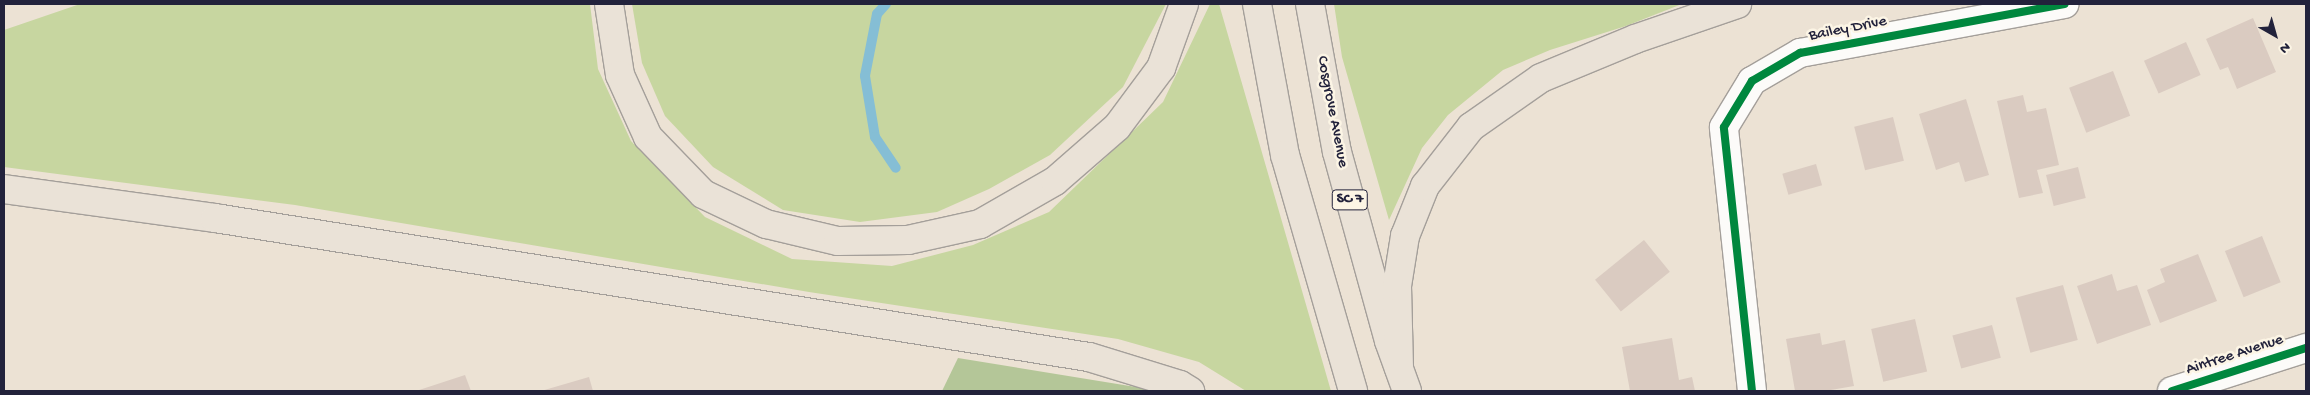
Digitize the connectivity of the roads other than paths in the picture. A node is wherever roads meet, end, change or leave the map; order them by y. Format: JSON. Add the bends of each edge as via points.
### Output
{"nodes":[{"id":1,"x":609,"y":4,"type":"edge"},
{"id":2,"x":1184,"y":4,"type":"edge"},
{"id":3,"x":1257,"y":4,"type":"edge"},
{"id":4,"x":1310,"y":4,"type":"edge"},
{"id":5,"x":1737,"y":4,"type":"edge"},
{"id":6,"x":2064,"y":4,"type":"edge"},
{"id":7,"x":4,"y":189,"type":"edge"},
{"id":8,"x":2306,"y":348,"type":"edge"},
{"id":9,"x":1403,"y":380,"type":"edge"},
{"id":10,"x":1190,"y":391,"type":"edge"},
{"id":11,"x":1353,"y":391,"type":"edge"},
{"id":12,"x":1752,"y":391,"type":"edge"},
{"id":13,"x":2172,"y":391,"type":"edge"}],
"edges":[{"from":1,"to":2,"type":"main road","via":[[620,75],[648,137],[696,187],[703,194],[766,224],[838,241],[908,240],[980,224],[1055,180],[1117,127],[1161,68]]},
{"from":3,"to":11,"type":"main road","via":[[1285,155]]},
{"from":4,"to":9,"type":"main road","name":"Cosgrove Avenue","number":"SC 7","via":[[1338,152]]},
{"from":5,"to":9,"type":"main road","via":[[1635,39],[1541,78],[1471,127],[1426,186],[1406,236],[1397,286]]},
{"from":6,"to":12,"type":"street","name":"Bailey Drive","via":[[1800,53],[1752,81],[1724,127]]},
{"from":7,"to":10,"type":"main road","via":[[215,218],[1089,357]]},
{"from":8,"to":13,"type":"street","name":"Aintree Avenue"}]}
